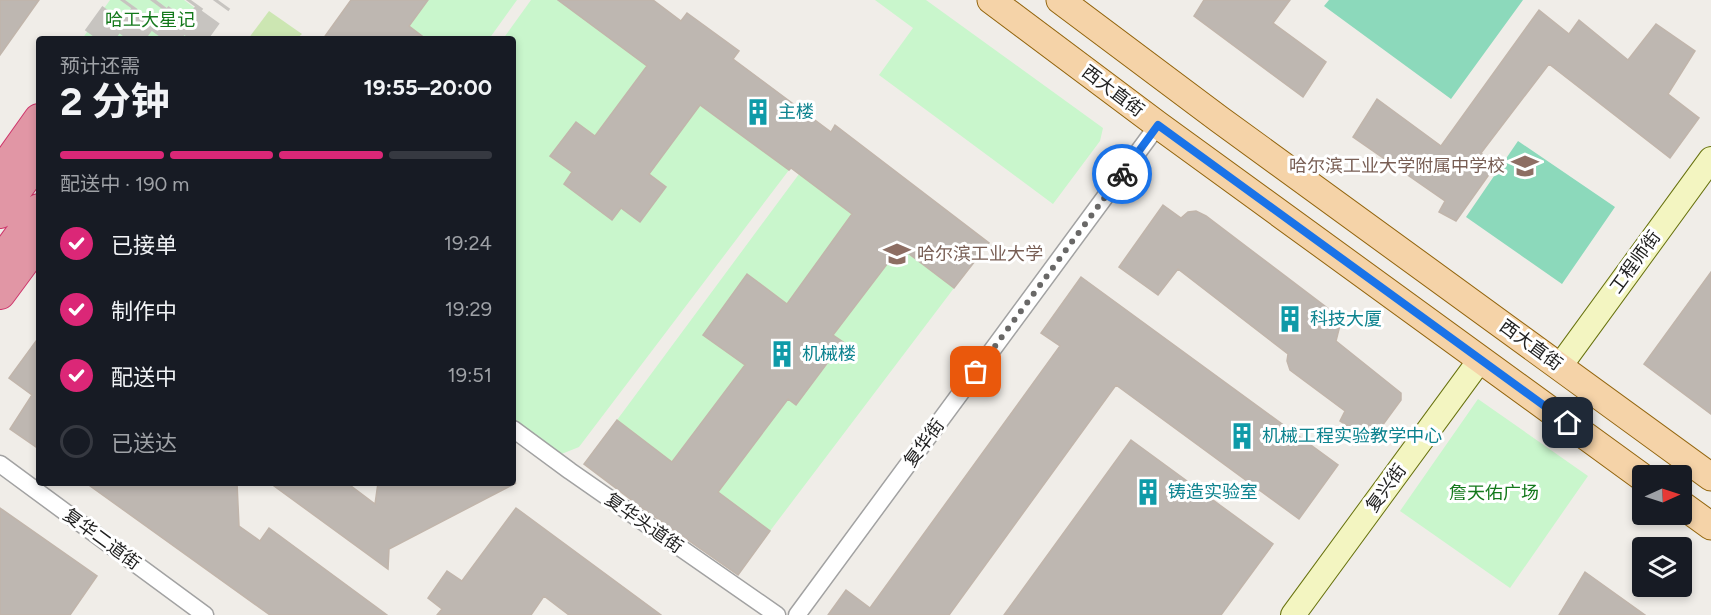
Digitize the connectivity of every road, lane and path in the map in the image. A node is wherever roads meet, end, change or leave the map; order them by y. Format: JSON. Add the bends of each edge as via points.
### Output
{"nodes":[{"id":1,"x":991,"y":0,"type":"edge"},
{"id":2,"x":1060,"y":0,"type":"edge"},
{"id":3,"x":36,"y":123,"type":"edge"},
{"id":4,"x":1158,"y":125,"type":"junction"},
{"id":5,"x":1711,"y":159,"type":"edge"},
{"id":6,"x":36,"y":163,"type":"edge"},
{"id":7,"x":0,"y":174,"type":"edge"},
{"id":8,"x":0,"y":213,"type":"edge"},
{"id":9,"x":36,"y":213,"type":"edge"},
{"id":10,"x":36,"y":246,"type":"edge"},
{"id":11,"x":0,"y":262,"type":"edge"},
{"id":12,"x":0,"y":294,"type":"edge"},
{"id":13,"x":1480,"y":360,"type":"junction"},
{"id":14,"x":1560,"y":366,"type":"junction"},
{"id":15,"x":516,"y":431,"type":"edge"},
{"id":16,"x":0,"y":464,"type":"edge"},
{"id":17,"x":1632,"y":470,"type":"edge"},
{"id":18,"x":1711,"y":477,"type":"edge"},
{"id":19,"x":1692,"y":512,"type":"edge"},
{"id":20,"x":1711,"y":526,"type":"edge"},
{"id":21,"x":205,"y":615,"type":"edge"},
{"id":22,"x":777,"y":615,"type":"edge"},
{"id":23,"x":797,"y":615,"type":"edge"},
{"id":24,"x":1293,"y":615,"type":"edge"}],
"edges":[{"from":1,"to":4,"type":"main road","name":"西大直街"},
{"from":2,"to":14,"type":"main road","name":"西大直街"},
{"from":3,"to":7,"type":"highway"},
{"from":4,"to":13,"type":"main road","name":"西大直街"},
{"from":4,"to":23,"type":"street","name":"复华街"},
{"from":5,"to":14,"type":"street","name":"工程师街"},
{"from":6,"to":8,"type":"highway"},
{"from":9,"to":11,"type":"highway"},
{"from":10,"to":12,"type":"highway"},
{"from":13,"to":17,"type":"main road","name":"西大直街"},
{"from":13,"to":24,"type":"street","name":"复兴街"},
{"from":14,"to":18,"type":"main road","name":"西大直街"},
{"from":15,"to":22,"type":"street","name":"复华头道街"},
{"from":16,"to":21,"type":"street","name":"复华二道街"},
{"from":19,"to":20,"type":"main road"}]}
